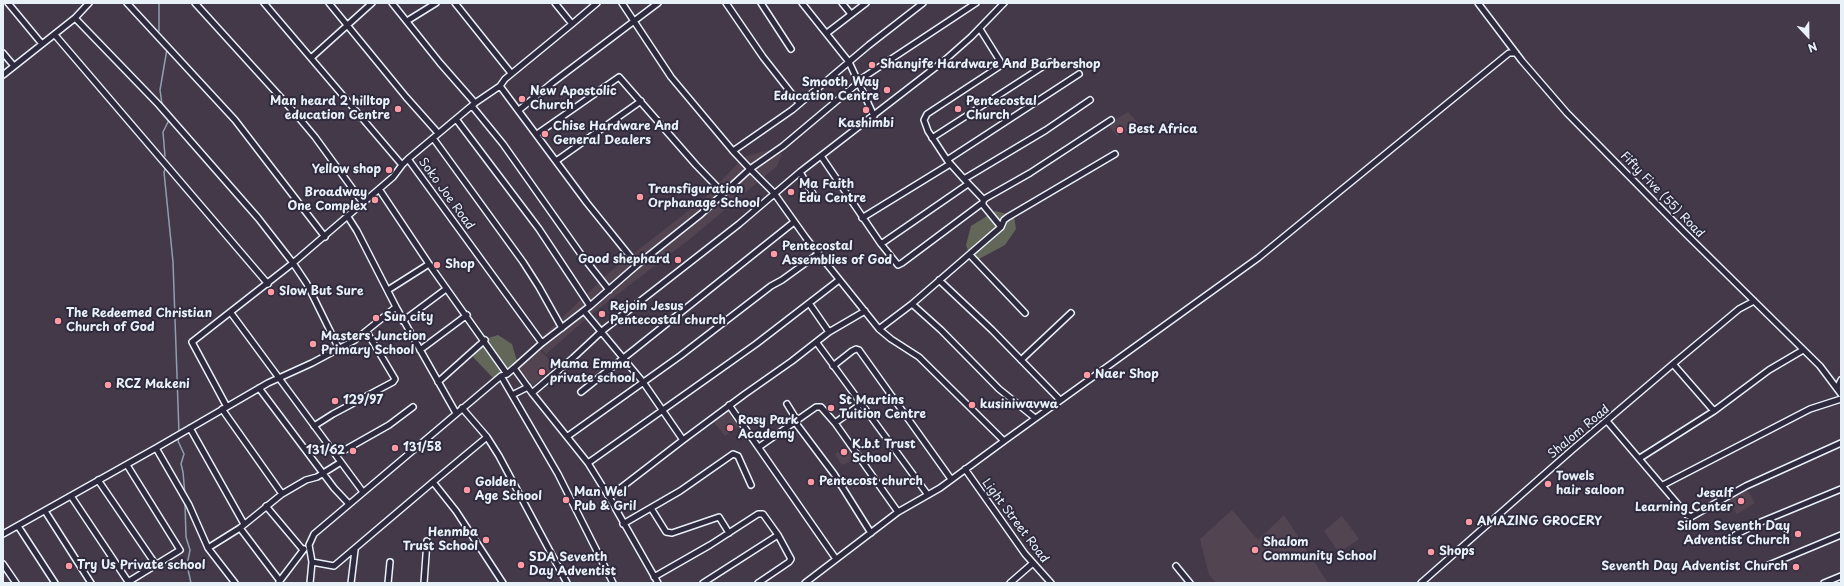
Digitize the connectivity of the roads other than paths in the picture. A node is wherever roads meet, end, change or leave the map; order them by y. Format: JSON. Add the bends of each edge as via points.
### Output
{"nodes":[{"id":1,"x":8,"y":3,"type":"edge"},
{"id":2,"x":89,"y":3,"type":"edge"},
{"id":3,"x":127,"y":3,"type":"edge"},
{"id":4,"x":195,"y":3,"type":"edge"},
{"id":5,"x":264,"y":3,"type":"edge"},
{"id":6,"x":329,"y":3,"type":"edge"},
{"id":7,"x":372,"y":3,"type":"edge"},
{"id":8,"x":392,"y":3,"type":"edge"},
{"id":9,"x":436,"y":3,"type":"edge"},
{"id":10,"x":455,"y":3,"type":"edge"},
{"id":11,"x":555,"y":3,"type":"edge"},
{"id":12,"x":622,"y":3,"type":"edge"},
{"id":13,"x":658,"y":3,"type":"edge"},
{"id":14,"x":726,"y":3,"type":"edge"},
{"id":15,"x":761,"y":3,"type":"edge"},
{"id":16,"x":802,"y":3,"type":"edge"},
{"id":17,"x":842,"y":3,"type":"edge"},
{"id":18,"x":866,"y":3,"type":"edge"},
{"id":19,"x":923,"y":3,"type":"edge"},
{"id":20,"x":976,"y":3,"type":"edge"},
{"id":21,"x":1004,"y":3,"type":"edge"},
{"id":22,"x":1478,"y":3,"type":"edge"},
{"id":23,"x":593,"y":4,"type":"edge"},
{"id":24,"x":851,"y":14,"type":"junction"},
{"id":25,"x":75,"y":18,"type":"junction"},
{"id":26,"x":407,"y":21,"type":"junction"},
{"id":27,"x":635,"y":21,"type":"junction"},
{"id":28,"x":572,"y":24,"type":"junction"},
{"id":29,"x":347,"y":25,"type":"junction"},
{"id":30,"x":980,"y":29,"type":"junction"},
{"id":31,"x":827,"y":33,"type":"junction"},
{"id":32,"x":55,"y":35,"type":"junction"},
{"id":33,"x":42,"y":44,"type":"junction"},
{"id":34,"x":791,"y":49,"type":"dead end"},
{"id":35,"x":3,"y":53,"type":"edge"},
{"id":36,"x":1516,"y":54,"type":"junction"},
{"id":37,"x":311,"y":58,"type":"junction"},
{"id":38,"x":849,"y":62,"type":"junction"},
{"id":39,"x":1050,"y":62,"type":"dead end"},
{"id":40,"x":14,"y":66,"type":"junction"},
{"id":41,"x":511,"y":73,"type":"junction"},
{"id":42,"x":1079,"y":74,"type":"dead end"},
{"id":43,"x":3,"y":75,"type":"edge"},
{"id":44,"x":858,"y":82,"type":"junction"},
{"id":45,"x":500,"y":86,"type":"junction"},
{"id":46,"x":1090,"y":100,"type":"dead end"},
{"id":47,"x":641,"y":101,"type":"junction"},
{"id":48,"x":799,"y":103,"type":"junction"},
{"id":49,"x":474,"y":104,"type":"junction"},
{"id":50,"x":519,"y":110,"type":"junction"},
{"id":51,"x":874,"y":116,"type":"junction"},
{"id":52,"x":456,"y":119,"type":"junction"},
{"id":53,"x":1110,"y":120,"type":"dead end"},
{"id":54,"x":438,"y":133,"type":"junction"},
{"id":55,"x":537,"y":134,"type":"junction"},
{"id":56,"x":433,"y":138,"type":"junction"},
{"id":57,"x":932,"y":138,"type":"junction"},
{"id":58,"x":734,"y":151,"type":"junction"},
{"id":59,"x":1115,"y":154,"type":"dead end"},
{"id":60,"x":820,"y":156,"type":"junction"},
{"id":61,"x":408,"y":159,"type":"junction"},
{"id":62,"x":556,"y":161,"type":"junction"},
{"id":63,"x":949,"y":162,"type":"junction"},
{"id":64,"x":402,"y":165,"type":"junction"},
{"id":65,"x":750,"y":169,"type":"junction"},
{"id":66,"x":800,"y":172,"type":"junction"},
{"id":67,"x":964,"y":180,"type":"junction"},
{"id":68,"x":968,"y":184,"type":"junction"},
{"id":69,"x":379,"y":189,"type":"junction"},
{"id":70,"x":723,"y":193,"type":"junction"},
{"id":71,"x":774,"y":193,"type":"junction"},
{"id":72,"x":813,"y":194,"type":"dead end"},
{"id":73,"x":984,"y":202,"type":"junction"},
{"id":74,"x":363,"y":203,"type":"junction"},
{"id":75,"x":348,"y":217,"type":"junction"},
{"id":76,"x":862,"y":218,"type":"junction"},
{"id":77,"x":794,"y":222,"type":"junction"},
{"id":78,"x":1001,"y":227,"type":"junction"},
{"id":79,"x":325,"y":237,"type":"junction"},
{"id":80,"x":881,"y":244,"type":"junction"},
{"id":81,"x":818,"y":254,"type":"junction"},
{"id":82,"x":970,"y":255,"type":"junction"},
{"id":83,"x":293,"y":263,"type":"junction"},
{"id":84,"x":429,"y":264,"type":"junction"},
{"id":85,"x":637,"y":265,"type":"junction"},
{"id":86,"x":840,"y":280,"type":"junction"},
{"id":87,"x":939,"y":280,"type":"junction"},
{"id":88,"x":268,"y":284,"type":"junction"},
{"id":89,"x":446,"y":289,"type":"junction"},
{"id":90,"x":388,"y":290,"type":"junction"},
{"id":91,"x":609,"y":290,"type":"junction"},
{"id":92,"x":1754,"y":301,"type":"junction"},
{"id":93,"x":809,"y":303,"type":"junction"},
{"id":94,"x":912,"y":304,"type":"junction"},
{"id":95,"x":590,"y":306,"type":"junction"},
{"id":96,"x":396,"y":307,"type":"junction"},
{"id":97,"x":584,"y":311,"type":"junction"},
{"id":98,"x":865,"y":311,"type":"junction"},
{"id":99,"x":231,"y":313,"type":"junction"},
{"id":100,"x":1025,"y":313,"type":"dead end"},
{"id":101,"x":1071,"y":313,"type":"dead end"},
{"id":102,"x":467,"y":315,"type":"junction"},
{"id":103,"x":404,"y":321,"type":"junction"},
{"id":104,"x":562,"y":328,"type":"junction"},
{"id":105,"x":879,"y":329,"type":"junction"},
{"id":106,"x":602,"y":331,"type":"junction"},
{"id":107,"x":367,"y":332,"type":"junction"},
{"id":108,"x":829,"y":332,"type":"junction"},
{"id":109,"x":485,"y":340,"type":"junction"},
{"id":110,"x":542,"y":343,"type":"junction"},
{"id":111,"x":817,"y":343,"type":"junction"},
{"id":112,"x":339,"y":349,"type":"junction"},
{"id":113,"x":420,"y":350,"type":"junction"},
{"id":114,"x":1803,"y":350,"type":"junction"},
{"id":115,"x":623,"y":357,"type":"junction"},
{"id":116,"x":1021,"y":360,"type":"junction"},
{"id":117,"x":1673,"y":364,"type":"junction"},
{"id":118,"x":833,"y":366,"type":"junction"},
{"id":119,"x":514,"y":368,"type":"junction"},
{"id":120,"x":507,"y":374,"type":"junction"},
{"id":121,"x":501,"y":376,"type":"junction"},
{"id":122,"x":278,"y":378,"type":"junction"},
{"id":123,"x":1841,"y":380,"type":"edge"},
{"id":124,"x":438,"y":382,"type":"junction"},
{"id":125,"x":643,"y":382,"type":"junction"},
{"id":126,"x":528,"y":387,"type":"junction"},
{"id":127,"x":259,"y":388,"type":"junction"},
{"id":128,"x":1836,"y":388,"type":"junction"},
{"id":129,"x":581,"y":392,"type":"dead end"},
{"id":130,"x":532,"y":393,"type":"junction"},
{"id":131,"x":1841,"y":394,"type":"edge"},
{"id":132,"x":512,"y":395,"type":"junction"},
{"id":133,"x":1841,"y":399,"type":"edge"},
{"id":134,"x":1060,"y":400,"type":"junction"},
{"id":135,"x":787,"y":404,"type":"dead end"},
{"id":136,"x":861,"y":404,"type":"junction"},
{"id":137,"x":729,"y":405,"type":"junction"},
{"id":138,"x":413,"y":407,"type":"dead end"},
{"id":139,"x":224,"y":408,"type":"junction"},
{"id":140,"x":462,"y":408,"type":"junction"},
{"id":141,"x":663,"y":411,"type":"junction"},
{"id":142,"x":1714,"y":412,"type":"junction"},
{"id":143,"x":456,"y":413,"type":"junction"},
{"id":144,"x":1035,"y":418,"type":"junction"},
{"id":145,"x":1607,"y":421,"type":"junction"},
{"id":146,"x":796,"y":422,"type":"junction"},
{"id":147,"x":835,"y":423,"type":"junction"},
{"id":148,"x":314,"y":426,"type":"junction"},
{"id":149,"x":190,"y":428,"type":"junction"},
{"id":150,"x":568,"y":436,"type":"junction"},
{"id":151,"x":487,"y":438,"type":"junction"},
{"id":152,"x":683,"y":440,"type":"junction"},
{"id":153,"x":1004,"y":441,"type":"junction"},
{"id":154,"x":1841,"y":443,"type":"edge"},
{"id":155,"x":759,"y":447,"type":"junction"},
{"id":156,"x":156,"y":448,"type":"junction"},
{"id":157,"x":336,"y":455,"type":"junction"},
{"id":158,"x":1640,"y":458,"type":"junction"},
{"id":159,"x":341,"y":462,"type":"junction"},
{"id":160,"x":588,"y":463,"type":"junction"},
{"id":161,"x":127,"y":465,"type":"junction"},
{"id":162,"x":965,"y":469,"type":"junction"},
{"id":163,"x":323,"y":473,"type":"junction"},
{"id":164,"x":952,"y":479,"type":"junction"},
{"id":165,"x":98,"y":480,"type":"junction"},
{"id":166,"x":433,"y":482,"type":"junction"},
{"id":167,"x":751,"y":485,"type":"dead end"},
{"id":168,"x":1663,"y":485,"type":"junction"},
{"id":169,"x":1841,"y":489,"type":"edge"},
{"id":170,"x":362,"y":492,"type":"junction"},
{"id":171,"x":282,"y":494,"type":"junction"},
{"id":172,"x":928,"y":495,"type":"junction"},
{"id":173,"x":71,"y":496,"type":"junction"},
{"id":174,"x":609,"y":497,"type":"junction"},
{"id":175,"x":349,"y":504,"type":"junction"},
{"id":176,"x":266,"y":506,"type":"junction"},
{"id":177,"x":651,"y":508,"type":"junction"},
{"id":178,"x":45,"y":511,"type":"junction"},
{"id":179,"x":898,"y":512,"type":"junction"},
{"id":180,"x":244,"y":524,"type":"junction"},
{"id":181,"x":623,"y":524,"type":"junction"},
{"id":182,"x":18,"y":526,"type":"junction"},
{"id":183,"x":240,"y":528,"type":"junction"},
{"id":184,"x":729,"y":533,"type":"junction"},
{"id":185,"x":871,"y":533,"type":"junction"},
{"id":186,"x":3,"y":534,"type":"edge"},
{"id":187,"x":778,"y":535,"type":"junction"},
{"id":188,"x":1735,"y":535,"type":"dead end"},
{"id":189,"x":1841,"y":535,"type":"edge"},
{"id":190,"x":427,"y":541,"type":"dead end"},
{"id":191,"x":309,"y":545,"type":"junction"},
{"id":192,"x":208,"y":548,"type":"junction"},
{"id":193,"x":303,"y":550,"type":"junction"},
{"id":194,"x":355,"y":550,"type":"junction"},
{"id":195,"x":836,"y":559,"type":"junction"},
{"id":196,"x":312,"y":562,"type":"junction"},
{"id":197,"x":390,"y":562,"type":"dead end"},
{"id":198,"x":1033,"y":563,"type":"junction"},
{"id":199,"x":3,"y":564,"type":"edge"},
{"id":200,"x":156,"y":565,"type":"junction"},
{"id":201,"x":1176,"y":566,"type":"dead end"},
{"id":202,"x":1764,"y":567,"type":"dead end"},
{"id":203,"x":1841,"y":576,"type":"edge"},
{"id":204,"x":654,"y":577,"type":"junction"},
{"id":205,"x":129,"y":582,"type":"edge"},
{"id":206,"x":279,"y":582,"type":"edge"},
{"id":207,"x":16,"y":583,"type":"edge"},
{"id":208,"x":55,"y":583,"type":"edge"},
{"id":209,"x":91,"y":583,"type":"edge"},
{"id":210,"x":235,"y":583,"type":"edge"},
{"id":211,"x":310,"y":583,"type":"edge"},
{"id":212,"x":351,"y":583,"type":"edge"},
{"id":213,"x":388,"y":583,"type":"edge"},
{"id":214,"x":424,"y":583,"type":"edge"},
{"id":215,"x":503,"y":583,"type":"edge"},
{"id":216,"x":567,"y":583,"type":"edge"},
{"id":217,"x":613,"y":583,"type":"edge"},
{"id":218,"x":658,"y":583,"type":"edge"},
{"id":219,"x":703,"y":583,"type":"edge"},
{"id":220,"x":758,"y":583,"type":"edge"},
{"id":221,"x":806,"y":583,"type":"edge"},
{"id":222,"x":1010,"y":583,"type":"edge"},
{"id":223,"x":1051,"y":583,"type":"edge"},
{"id":224,"x":1190,"y":583,"type":"edge"},
{"id":225,"x":1421,"y":583,"type":"edge"},
{"id":226,"x":1824,"y":583,"type":"edge"}],
"edges":[{"from":1,"to":33,"type":"street"},
{"from":2,"to":25,"type":"street"},
{"from":3,"to":79,"type":"street","via":[[235,120]]},
{"from":4,"to":74,"type":"street","via":[[294,112]]},
{"from":5,"to":37,"type":"street","name":"Soko Joe Road"},
{"from":6,"to":29,"type":"street"},
{"from":7,"to":29,"type":"street"},
{"from":8,"to":26,"type":"street"},
{"from":9,"to":26,"type":"street"},
{"from":10,"to":41,"type":"street"},
{"from":11,"to":28,"type":"street"},
{"from":12,"to":27,"type":"street"},
{"from":13,"to":27,"type":"street"},
{"from":14,"to":48,"type":"street"},
{"from":15,"to":34,"type":"street"},
{"from":16,"to":31,"type":"street"},
{"from":17,"to":24,"type":"street"},
{"from":18,"to":24,"type":"street"},
{"from":19,"to":38,"type":"street"},
{"from":20,"to":44,"type":"street"},
{"from":21,"to":30,"type":"street"},
{"from":22,"to":36,"type":"street","name":"Fifty Five (55) Road"},
{"from":23,"to":28,"type":"street"},
{"from":24,"to":31,"type":"street"},
{"from":25,"to":32,"type":"street"},
{"from":25,"to":83,"type":"street","via":[[159,105],[238,194]]},
{"from":26,"to":49,"type":"street"},
{"from":27,"to":50,"type":"street"},
{"from":27,"to":58,"type":"street","via":[[671,77]]},
{"from":28,"to":41,"type":"street"},
{"from":29,"to":37,"type":"street"},
{"from":29,"to":54,"type":"street"},
{"from":30,"to":51,"type":"street"},
{"from":30,"to":57,"type":"street","via":[[1000,65],[927,114],[924,123]]},
{"from":31,"to":38,"type":"street"},
{"from":32,"to":33,"type":"street"},
{"from":32,"to":88,"type":"street"},
{"from":33,"to":40,"type":"street"},
{"from":35,"to":40,"type":"street"},
{"from":36,"to":92,"type":"street","name":"Fifty Five (55) Road","via":[[1567,112]]},
{"from":36,"to":134,"type":"street","via":[[1509,53],[1258,258]]},
{"from":37,"to":64,"type":"street","name":"Soko Joe Road"},
{"from":38,"to":44,"type":"street"},
{"from":38,"to":48,"type":"street"},
{"from":39,"to":57,"type":"street"},
{"from":40,"to":43,"type":"street"},
{"from":41,"to":45,"type":"street"},
{"from":42,"to":63,"type":"street"},
{"from":44,"to":51,"type":"street"},
{"from":44,"to":65,"type":"street","via":[[783,146]]},
{"from":45,"to":49,"type":"street"},
{"from":45,"to":50,"type":"street"},
{"from":46,"to":67,"type":"street"},
{"from":47,"to":55,"type":"street","via":[[622,78],[617,78]]},
{"from":47,"to":62,"type":"street"},
{"from":47,"to":70,"type":"street"},
{"from":48,"to":58,"type":"street"},
{"from":49,"to":52,"type":"street"},
{"from":49,"to":91,"type":"street"},
{"from":50,"to":55,"type":"street"},
{"from":51,"to":60,"type":"street"},
{"from":52,"to":54,"type":"street"},
{"from":52,"to":95,"type":"street","via":[[539,229]]},
{"from":53,"to":73,"type":"street"},
{"from":54,"to":56,"type":"street"},
{"from":55,"to":62,"type":"street"},
{"from":56,"to":61,"type":"street"},
{"from":56,"to":104,"type":"street","via":[[523,262]]},
{"from":57,"to":63,"type":"street"},
{"from":58,"to":65,"type":"street"},
{"from":59,"to":78,"type":"street","via":[[1008,217]]},
{"from":60,"to":66,"type":"street"},
{"from":60,"to":76,"type":"street"},
{"from":61,"to":64,"type":"street","name":"Soko Joe Road"},
{"from":61,"to":110,"type":"street","name":"Soko Joe Road"},
{"from":62,"to":85,"type":"street"},
{"from":63,"to":67,"type":"street"},
{"from":63,"to":76,"type":"street"},
{"from":64,"to":69,"type":"street","via":[[398,173]]},
{"from":65,"to":70,"type":"street"},
{"from":65,"to":71,"type":"street"},
{"from":66,"to":71,"type":"street"},
{"from":66,"to":72,"type":"street"},
{"from":67,"to":68,"type":"street"},
{"from":68,"to":73,"type":"street"},
{"from":68,"to":80,"type":"street"},
{"from":69,"to":74,"type":"street"},
{"from":69,"to":84,"type":"street"},
{"from":70,"to":85,"type":"street"},
{"from":71,"to":77,"type":"street"},
{"from":71,"to":106,"type":"street","via":[[739,224]]},
{"from":73,"to":78,"type":"street"},
{"from":73,"to":80,"type":"street","via":[[900,264],[896,264]]},
{"from":74,"to":75,"type":"street"},
{"from":75,"to":79,"type":"street"},
{"from":75,"to":90,"type":"street"},
{"from":76,"to":80,"type":"street"},
{"from":77,"to":81,"type":"street"},
{"from":77,"to":115,"type":"street"},
{"from":78,"to":82,"type":"street"},
{"from":79,"to":83,"type":"street"},
{"from":81,"to":86,"type":"street"},
{"from":81,"to":125,"type":"street"},
{"from":82,"to":87,"type":"street"},
{"from":82,"to":100,"type":"street"},
{"from":83,"to":88,"type":"street"},
{"from":83,"to":112,"type":"street","via":[[307,284]]},
{"from":84,"to":89,"type":"street"},
{"from":84,"to":90,"type":"street"},
{"from":85,"to":91,"type":"street"},
{"from":86,"to":93,"type":"street"},
{"from":86,"to":98,"type":"street"},
{"from":87,"to":94,"type":"street"},
{"from":87,"to":116,"type":"street"},
{"from":88,"to":99,"type":"street"},
{"from":89,"to":102,"type":"street"},
{"from":89,"to":103,"type":"street"},
{"from":90,"to":96,"type":"street"},
{"from":91,"to":95,"type":"street"},
{"from":92,"to":114,"type":"street","name":"Fifty Five (55) Road"},
{"from":92,"to":117,"type":"street","name":"Shalom Road","via":[[1739,309]]},
{"from":93,"to":108,"type":"street"},
{"from":93,"to":141,"type":"street"},
{"from":94,"to":105,"type":"street"},
{"from":94,"to":144,"type":"street","via":[[999,389]]},
{"from":95,"to":97,"type":"street"},
{"from":96,"to":103,"type":"street"},
{"from":96,"to":107,"type":"street"},
{"from":97,"to":104,"type":"street"},
{"from":97,"to":106,"type":"street"},
{"from":98,"to":105,"type":"street"},
{"from":98,"to":108,"type":"street"},
{"from":99,"to":122,"type":"street"},
{"from":99,"to":139,"type":"street","via":[[192,342]]},
{"from":101,"to":116,"type":"street"},
{"from":102,"to":109,"type":"street"},
{"from":102,"to":113,"type":"street"},
{"from":103,"to":113,"type":"street"},
{"from":104,"to":110,"type":"street"},
{"from":105,"to":153,"type":"street","via":[[919,357]]},
{"from":106,"to":115,"type":"street"},
{"from":106,"to":130,"type":"street"},
{"from":107,"to":112,"type":"street"},
{"from":107,"to":148,"type":"street","via":[[395,378],[393,382]]},
{"from":108,"to":111,"type":"street"},
{"from":109,"to":120,"type":"street"},
{"from":109,"to":124,"type":"street"},
{"from":110,"to":119,"type":"street"},
{"from":111,"to":118,"type":"street"},
{"from":111,"to":137,"type":"street"},
{"from":112,"to":122,"type":"street"},
{"from":113,"to":124,"type":"street"},
{"from":114,"to":128,"type":"street","name":"Fifty Five (55) Road","via":[[1820,366]]},
{"from":114,"to":142,"type":"street","via":[[1769,370]]},
{"from":115,"to":125,"type":"street"},
{"from":115,"to":129,"type":"street"},
{"from":116,"to":134,"type":"street"},
{"from":117,"to":142,"type":"street"},
{"from":117,"to":145,"type":"street","name":"Shalom Road"},
{"from":118,"to":136,"type":"street"},
{"from":118,"to":164,"type":"street","via":[[852,351],[859,350]]},
{"from":119,"to":120,"type":"street"},
{"from":119,"to":126,"type":"street"},
{"from":120,"to":121,"type":"street"},
{"from":121,"to":132,"type":"street"},
{"from":121,"to":140,"type":"street"},
{"from":122,"to":127,"type":"street"},
{"from":122,"to":148,"type":"street"},
{"from":123,"to":128,"type":"street"},
{"from":124,"to":143,"type":"street"},
{"from":125,"to":141,"type":"street"},
{"from":125,"to":150,"type":"street"},
{"from":126,"to":130,"type":"street"},
{"from":126,"to":132,"type":"street"},
{"from":127,"to":139,"type":"street"},
{"from":127,"to":163,"type":"street"},
{"from":128,"to":131,"type":"street","name":"Fifty Five (55) Road"},
{"from":130,"to":150,"type":"street"},
{"from":132,"to":217,"type":"street","via":[[558,474]]},
{"from":133,"to":168,"type":"street","via":[[1810,409]]},
{"from":134,"to":144,"type":"street"},
{"from":135,"to":146,"type":"street"},
{"from":136,"to":147,"type":"street"},
{"from":136,"to":172,"type":"street"},
{"from":137,"to":152,"type":"street"},
{"from":137,"to":155,"type":"street"},
{"from":138,"to":157,"type":"street","via":[[389,425]]},
{"from":139,"to":149,"type":"street"},
{"from":139,"to":171,"type":"street"},
{"from":140,"to":143,"type":"street"},
{"from":140,"to":151,"type":"street"},
{"from":141,"to":152,"type":"street"},
{"from":141,"to":160,"type":"street"},
{"from":142,"to":158,"type":"street"},
{"from":143,"to":170,"type":"street"},
{"from":144,"to":153,"type":"street"},
{"from":145,"to":158,"type":"street"},
{"from":145,"to":225,"type":"street","name":"Shalom Road"},
{"from":146,"to":147,"type":"street","via":[[818,406],[822,407]]},
{"from":146,"to":155,"type":"street"},
{"from":146,"to":185,"type":"street","via":[[834,474]]},
{"from":147,"to":179,"type":"street"},
{"from":148,"to":157,"type":"street"},
{"from":149,"to":156,"type":"street"},
{"from":149,"to":180,"type":"street"},
{"from":150,"to":160,"type":"street"},
{"from":151,"to":166,"type":"street"},
{"from":151,"to":216,"type":"street","via":[[511,477]]},
{"from":152,"to":174,"type":"street"},
{"from":153,"to":162,"type":"street"},
{"from":154,"to":168,"type":"street","via":[[1746,486],[1693,516],[1687,514]]},
{"from":155,"to":195,"type":"street"},
{"from":156,"to":161,"type":"street"},
{"from":156,"to":192,"type":"street","via":[[189,505]]},
{"from":157,"to":159,"type":"street"},
{"from":158,"to":168,"type":"street"},
{"from":159,"to":163,"type":"street"},
{"from":159,"to":170,"type":"street"},
{"from":160,"to":174,"type":"street"},
{"from":161,"to":165,"type":"street"},
{"from":161,"to":200,"type":"street","via":[[180,550]]},
{"from":162,"to":164,"type":"street"},
{"from":162,"to":198,"type":"street","name":"Light Street Road"},
{"from":163,"to":171,"type":"street"},
{"from":163,"to":175,"type":"street"},
{"from":164,"to":172,"type":"street"},
{"from":165,"to":173,"type":"street"},
{"from":165,"to":200,"type":"street"},
{"from":166,"to":194,"type":"street"},
{"from":166,"to":215,"type":"street","via":[[456,511]]},
{"from":167,"to":177,"type":"street","via":[[738,456],[733,454]]},
{"from":169,"to":188,"type":"street"},
{"from":170,"to":175,"type":"street"},
{"from":171,"to":176,"type":"street"},
{"from":172,"to":179,"type":"street"},
{"from":173,"to":178,"type":"street"},
{"from":173,"to":205,"type":"street"},
{"from":174,"to":181,"type":"street"},
{"from":175,"to":191,"type":"street","via":[[314,534]]},
{"from":176,"to":180,"type":"street"},
{"from":176,"to":193,"type":"street"},
{"from":177,"to":181,"type":"street"},
{"from":177,"to":184,"type":"street","via":[[666,532],[672,533],[719,517]]},
{"from":178,"to":182,"type":"street"},
{"from":178,"to":209,"type":"street"},
{"from":179,"to":185,"type":"street"},
{"from":180,"to":183,"type":"street"},
{"from":181,"to":204,"type":"street"},
{"from":182,"to":186,"type":"street"},
{"from":182,"to":208,"type":"street"},
{"from":183,"to":192,"type":"street"},
{"from":183,"to":206,"type":"street"},
{"from":184,"to":187,"type":"street","via":[[762,513]]},
{"from":184,"to":204,"type":"street"},
{"from":185,"to":195,"type":"street"},
{"from":187,"to":219,"type":"street"},
{"from":187,"to":220,"type":"street","via":[[791,559]]},
{"from":189,"to":202,"type":"street"},
{"from":190,"to":214,"type":"street"},
{"from":191,"to":193,"type":"street"},
{"from":191,"to":196,"type":"street"},
{"from":192,"to":210,"type":"street"},
{"from":193,"to":206,"type":"street"},
{"from":194,"to":196,"type":"street","via":[[333,566]]},
{"from":194,"to":212,"type":"street"},
{"from":195,"to":221,"type":"street"},
{"from":196,"to":211,"type":"street"},
{"from":197,"to":213,"type":"street"},
{"from":198,"to":222,"type":"street"},
{"from":198,"to":223,"type":"street","name":"Light Street Road"},
{"from":199,"to":207,"type":"street"},
{"from":200,"to":205,"type":"street"},
{"from":201,"to":224,"type":"street"},
{"from":203,"to":226,"type":"street"},
{"from":204,"to":218,"type":"street"}]}
